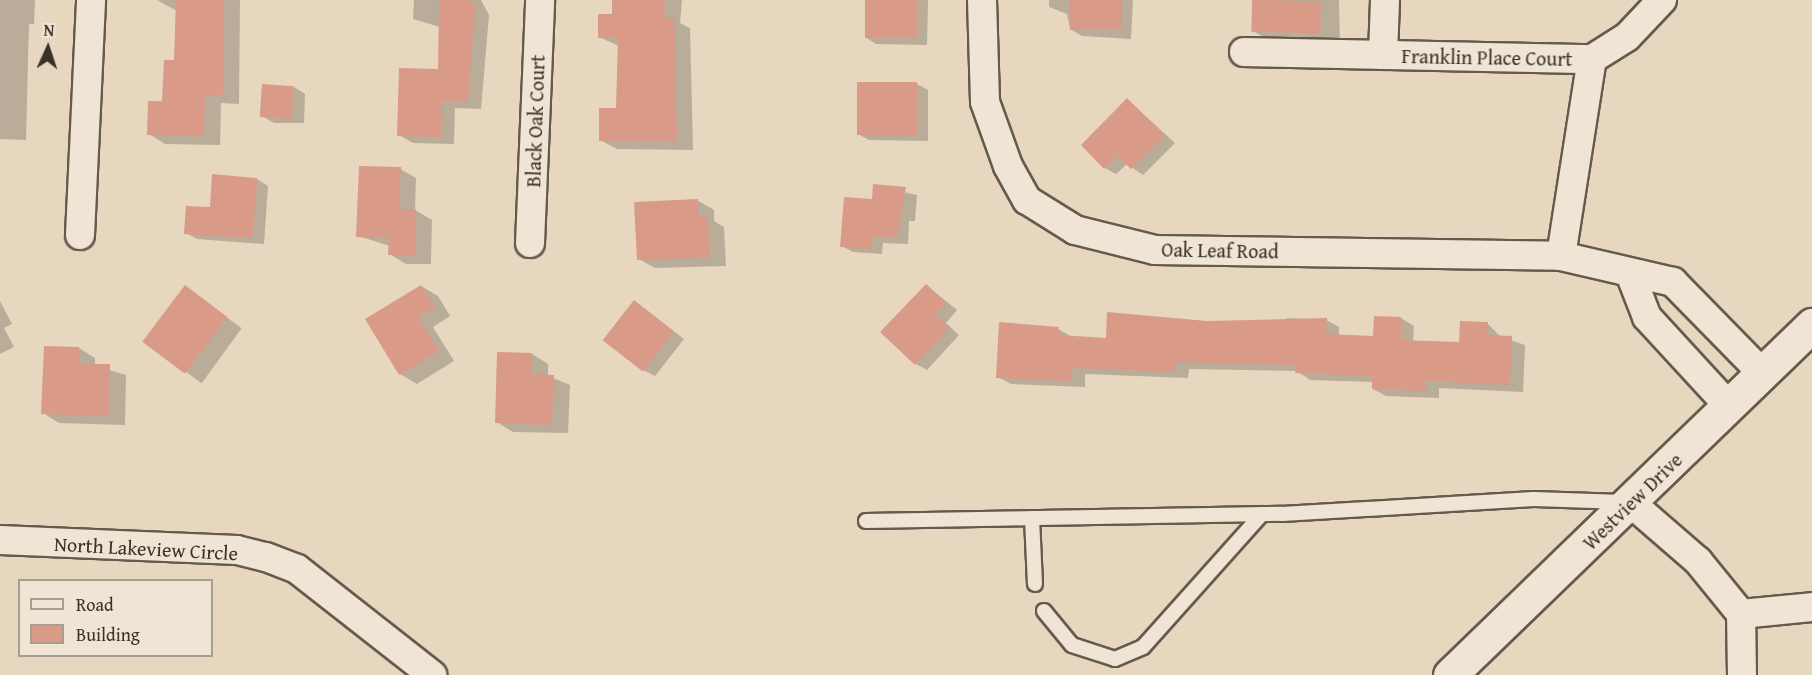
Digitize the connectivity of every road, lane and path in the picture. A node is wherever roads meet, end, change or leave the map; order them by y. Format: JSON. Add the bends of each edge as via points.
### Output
{"nodes":[{"id":1,"x":91,"y":0,"type":"edge"},
{"id":2,"x":540,"y":0,"type":"edge"},
{"id":3,"x":982,"y":0,"type":"edge"},
{"id":4,"x":1385,"y":0,"type":"edge"},
{"id":5,"x":1662,"y":0,"type":"edge"},
{"id":6,"x":1244,"y":52,"type":"dead end"},
{"id":7,"x":1383,"y":55,"type":"junction"},
{"id":8,"x":1592,"y":59,"type":"junction"},
{"id":9,"x":80,"y":235,"type":"dead end"},
{"id":10,"x":530,"y":243,"type":"dead end"},
{"id":11,"x":1561,"y":256,"type":"junction"},
{"id":12,"x":1631,"y":276,"type":"junction"},
{"id":13,"x":1812,"y":325,"type":"edge"},
{"id":14,"x":1761,"y":372,"type":"junction"},
{"id":15,"x":1728,"y":405,"type":"junction"},
{"id":16,"x":1631,"y":503,"type":"junction"},
{"id":17,"x":1262,"y":514,"type":"junction"},
{"id":18,"x":1032,"y":518,"type":"junction"},
{"id":19,"x":867,"y":521,"type":"dead end"},
{"id":20,"x":0,"y":540,"type":"edge"},
{"id":21,"x":1035,"y":584,"type":"dead end"},
{"id":22,"x":1812,"y":607,"type":"edge"},
{"id":23,"x":1044,"y":611,"type":"dead end"},
{"id":24,"x":1741,"y":614,"type":"junction"},
{"id":25,"x":432,"y":675,"type":"edge"},
{"id":26,"x":1450,"y":675,"type":"edge"},
{"id":27,"x":1742,"y":675,"type":"edge"}],
"edges":[{"from":1,"to":9,"type":"street"},
{"from":2,"to":10,"type":"street","name":"Black Oak Court"},
{"from":3,"to":11,"type":"street","name":"Oak Leaf Road","via":[[985,102],[1008,166],[1027,200],[1075,230],[1155,249]]},
{"from":4,"to":7,"type":"street","name":"Franklin Place Court"},
{"from":5,"to":8,"type":"street","name":"Franklin Place Court","via":[[1627,37]]},
{"from":6,"to":7,"type":"street","name":"Franklin Place Court"},
{"from":7,"to":8,"type":"street","name":"Franklin Place Court"},
{"from":8,"to":11,"type":"street","name":"Franklin Place Court"},
{"from":11,"to":12,"type":"street","name":"Oak Leaf Road"},
{"from":12,"to":14,"type":"street","name":"Oak Leaf Road","via":[[1673,282]]},
{"from":12,"to":15,"type":"street","via":[[1647,317]]},
{"from":13,"to":14,"type":"street","name":"Westview Drive"},
{"from":14,"to":15,"type":"street","name":"Westview Drive"},
{"from":15,"to":16,"type":"street","name":"Westview Drive"},
{"from":16,"to":17,"type":"lane","via":[[1534,499]]},
{"from":16,"to":24,"type":"street","via":[[1698,561]]},
{"from":16,"to":26,"type":"street","name":"Westview Drive"},
{"from":17,"to":18,"type":"lane"},
{"from":17,"to":23,"type":"lane","via":[[1143,647],[1114,659],[1072,645]]},
{"from":18,"to":19,"type":"lane"},
{"from":18,"to":21,"type":"lane"},
{"from":20,"to":25,"type":"street","name":"North Lakeview Circle","via":[[237,550],[266,558],[297,569]]},
{"from":22,"to":24,"type":"street"},
{"from":24,"to":27,"type":"street"}]}
